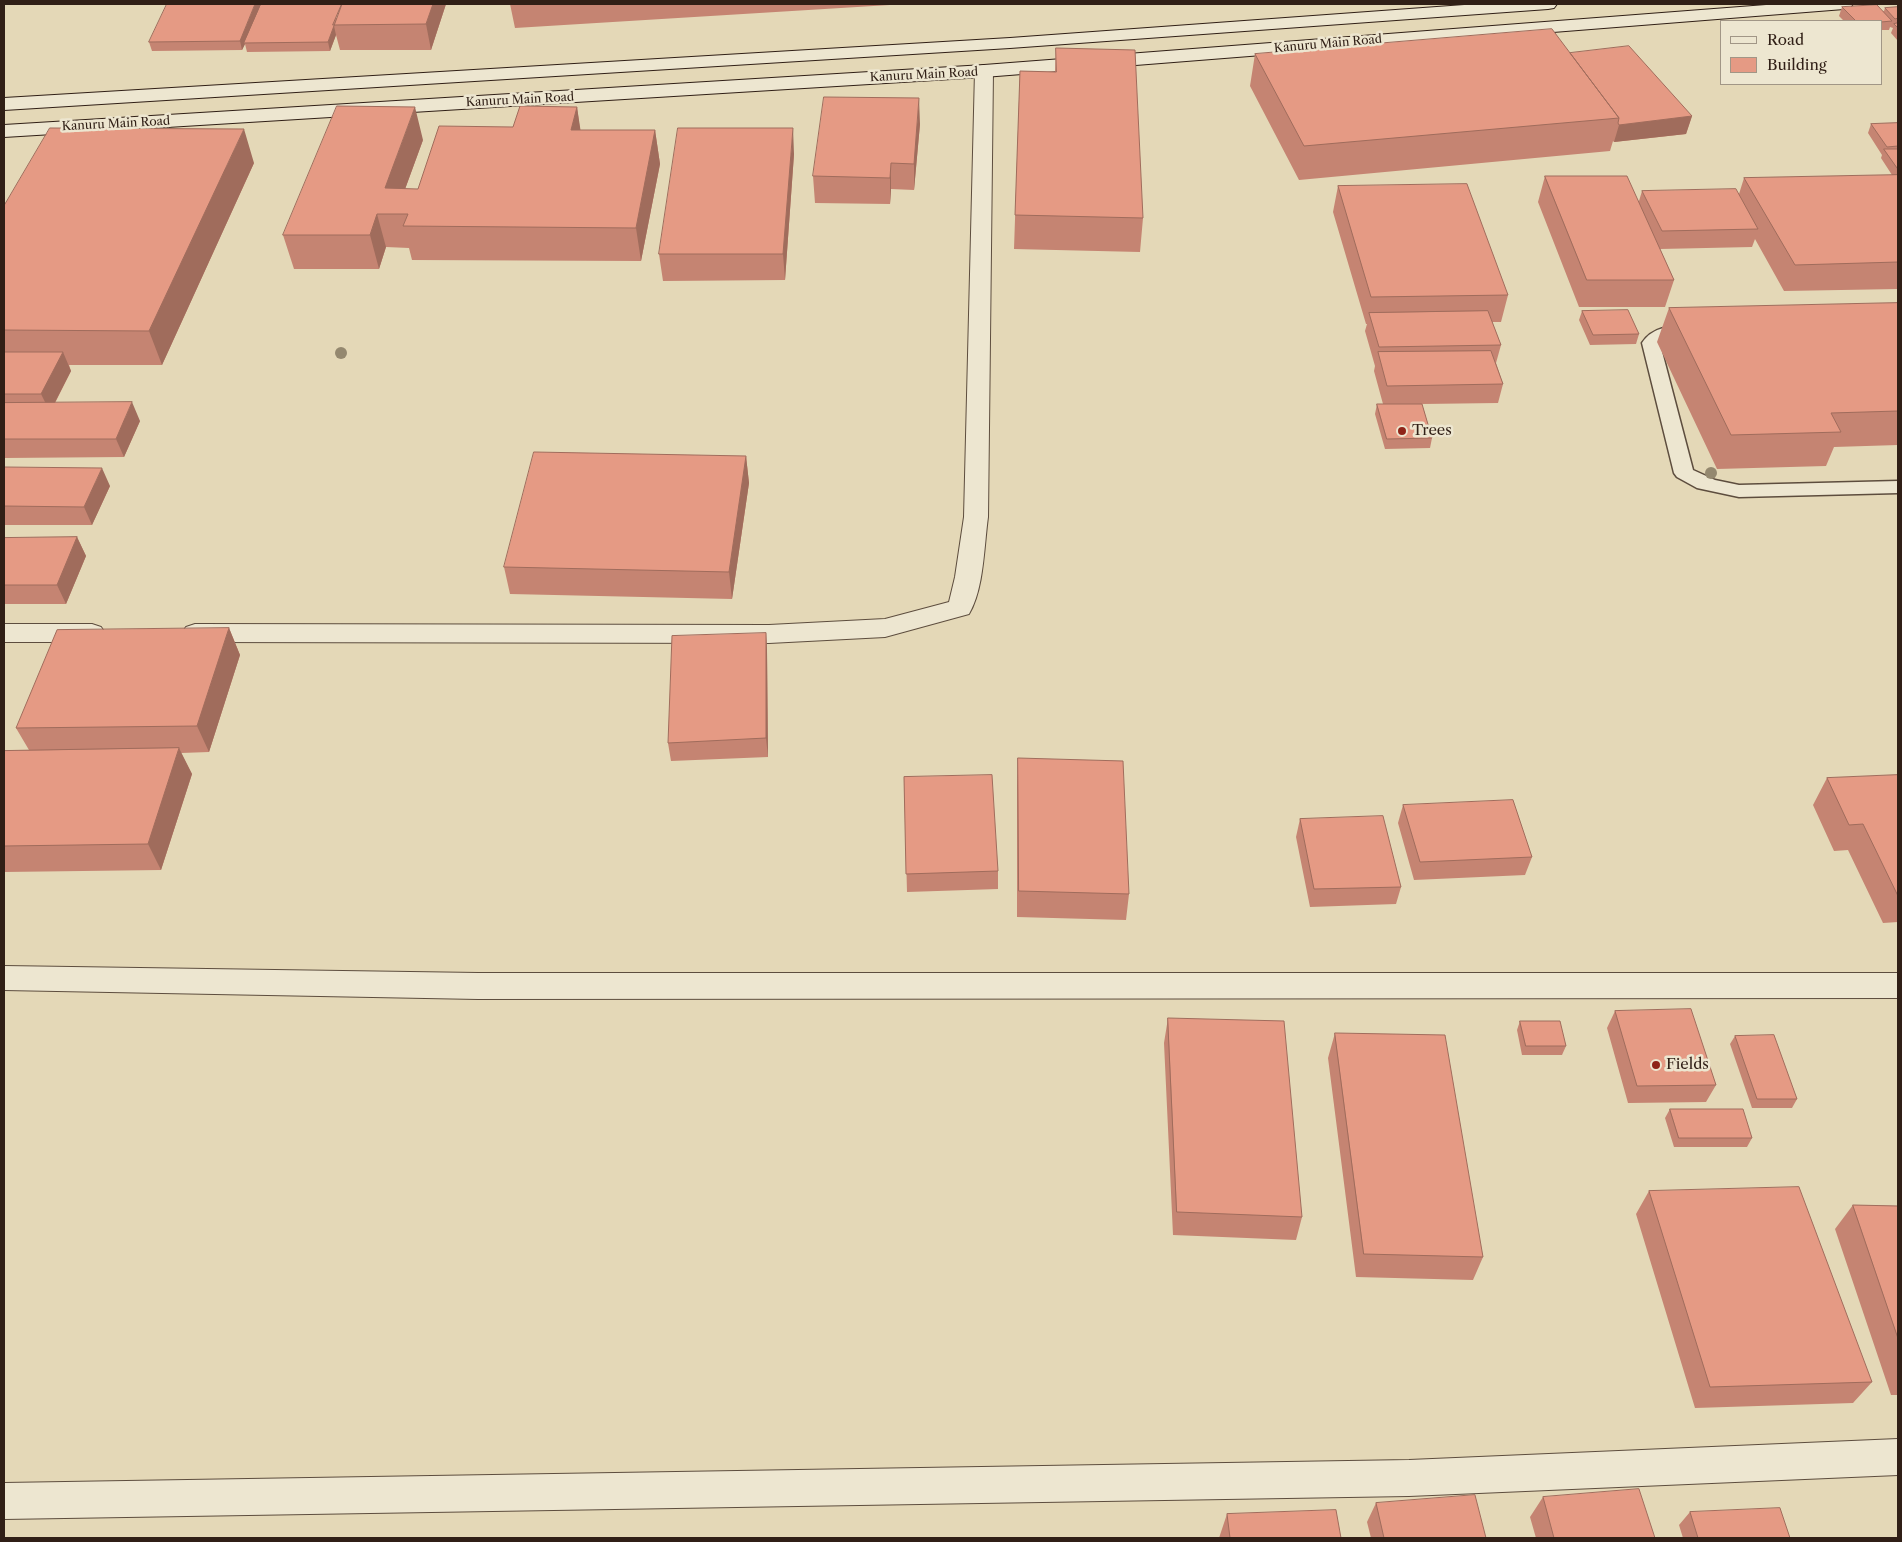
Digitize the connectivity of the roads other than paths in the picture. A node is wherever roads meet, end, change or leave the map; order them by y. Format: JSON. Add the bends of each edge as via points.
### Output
{"nodes":[{"id":1,"x":1548,"y":4,"type":"edge"},
{"id":2,"x":1844,"y":4,"type":"edge"},
{"id":3,"x":984,"y":71,"type":"junction"},
{"id":4,"x":4,"y":104,"type":"edge"},
{"id":5,"x":4,"y":131,"type":"edge"},
{"id":6,"x":1706,"y":330,"type":"edge"},
{"id":7,"x":1898,"y":486,"type":"edge"},
{"id":8,"x":4,"y":633,"type":"edge"},
{"id":9,"x":113,"y":633,"type":"edge"},
{"id":10,"x":173,"y":633,"type":"edge"},
{"id":11,"x":4,"y":978,"type":"edge"},
{"id":12,"x":1898,"y":986,"type":"edge"},
{"id":13,"x":1898,"y":1456,"type":"edge"},
{"id":14,"x":4,"y":1501,"type":"edge"}],
"edges":[{"from":1,"to":4,"type":"street","name":"Kanuru Main Road","via":[[1010,44]]},
{"from":2,"to":3,"type":"street","name":"Kanuru Main Road"},
{"from":3,"to":5,"type":"street","name":"Kanuru Main Road"},
{"from":3,"to":10,"type":"street","via":[[976,517],[968,578],[960,608],[885,628],[769,634]]},
{"from":6,"to":7,"type":"lane","via":[[1669,331],[1657,335],[1651,343],[1684,473],[1696,482],[1714,488],[1739,491]]},
{"from":8,"to":9,"type":"street"},
{"from":11,"to":12,"type":"street","via":[[478,986]]},
{"from":13,"to":14,"type":"street","via":[[1409,1478]]}]}
